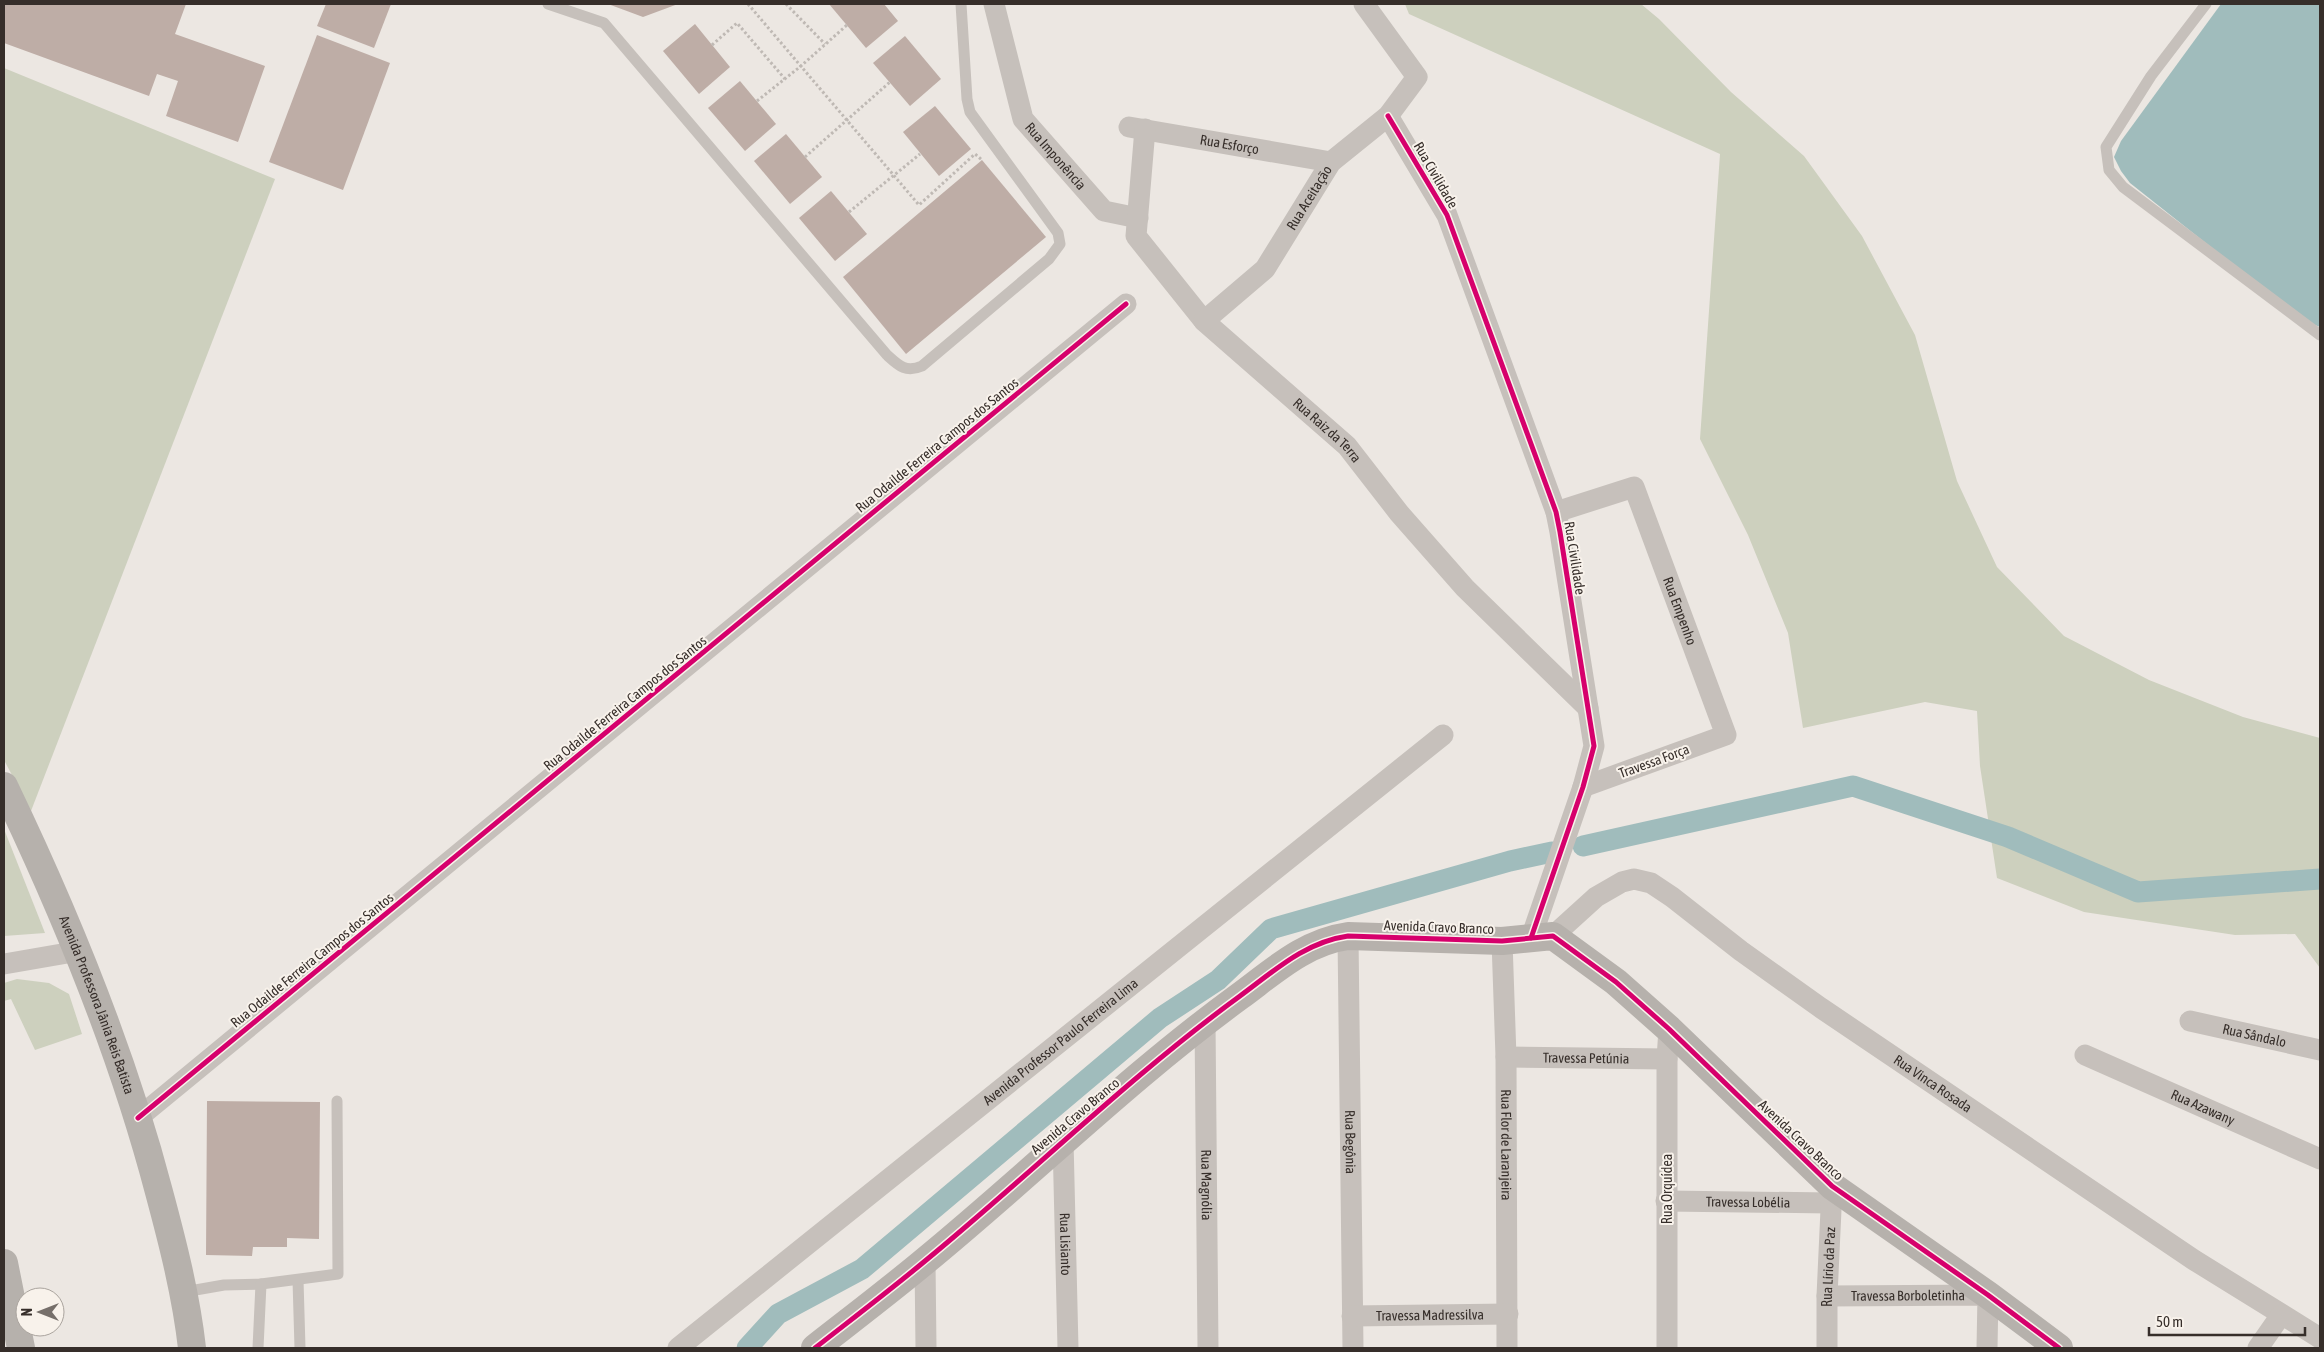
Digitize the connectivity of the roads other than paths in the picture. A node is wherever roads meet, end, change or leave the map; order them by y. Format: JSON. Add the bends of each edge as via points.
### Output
{"nodes":[{"id":1,"x":548,"y":4,"type":"edge"},
{"id":2,"x":961,"y":4,"type":"edge"},
{"id":3,"x":994,"y":4,"type":"edge"},
{"id":4,"x":1364,"y":4,"type":"edge"},
{"id":5,"x":2206,"y":4,"type":"edge"},
{"id":6,"x":1388,"y":116,"type":"junction"},
{"id":7,"x":1137,"y":128,"type":"joint"},
{"id":8,"x":1330,"y":162,"type":"junction"},
{"id":9,"x":1138,"y":218,"type":"junction"},
{"id":10,"x":1126,"y":304,"type":"dead end"},
{"id":11,"x":1204,"y":321,"type":"junction"},
{"id":12,"x":2320,"y":334,"type":"edge"},
{"id":13,"x":1556,"y":512,"type":"junction"},
{"id":14,"x":1588,"y":708,"type":"junction"},
{"id":15,"x":1443,"y":734,"type":"dead end"},
{"id":16,"x":1726,"y":735,"type":"joint"},
{"id":17,"x":4,"y":786,"type":"edge"},
{"id":18,"x":1583,"y":787,"type":"junction"},
{"id":19,"x":1348,"y":936,"type":"junction"},
{"id":20,"x":1542,"y":937,"type":"junction"},
{"id":21,"x":1502,"y":940,"type":"junction"},
{"id":22,"x":79,"y":951,"type":"junction"},
{"id":23,"x":4,"y":964,"type":"edge"},
{"id":24,"x":1206,"y":1021,"type":"junction"},
{"id":25,"x":2190,"y":1021,"type":"dead end"},
{"id":26,"x":1669,"y":1029,"type":"junction"},
{"id":27,"x":2320,"y":1050,"type":"edge"},
{"id":28,"x":2085,"y":1055,"type":"dead end"},
{"id":29,"x":1506,"y":1057,"type":"junction"},
{"id":30,"x":1667,"y":1059,"type":"junction"},
{"id":31,"x":337,"y":1101,"type":"dead end"},
{"id":32,"x":138,"y":1118,"type":"junction"},
{"id":33,"x":1063,"y":1140,"type":"junction"},
{"id":34,"x":2320,"y":1159,"type":"edge"},
{"id":35,"x":1831,"y":1194,"type":"junction"},
{"id":36,"x":1666,"y":1201,"type":"junction"},
{"id":37,"x":925,"y":1261,"type":"junction"},
{"id":38,"x":4,"y":1263,"type":"edge"},
{"id":39,"x":298,"y":1280,"type":"junction"},
{"id":40,"x":261,"y":1284,"type":"junction"},
{"id":41,"x":183,"y":1292,"type":"junction"},
{"id":42,"x":1988,"y":1295,"type":"junction"},
{"id":43,"x":1827,"y":1296,"type":"junction"},
{"id":44,"x":1508,"y":1314,"type":"junction"},
{"id":45,"x":2281,"y":1315,"type":"junction"},
{"id":46,"x":1352,"y":1316,"type":"junction"},
{"id":47,"x":2320,"y":1338,"type":"edge"},
{"id":48,"x":21,"y":1348,"type":"edge"},
{"id":49,"x":192,"y":1348,"type":"edge"},
{"id":50,"x":258,"y":1348,"type":"edge"},
{"id":51,"x":300,"y":1348,"type":"edge"},
{"id":52,"x":678,"y":1348,"type":"edge"},
{"id":53,"x":815,"y":1348,"type":"edge"},
{"id":54,"x":926,"y":1348,"type":"edge"},
{"id":55,"x":1068,"y":1348,"type":"edge"},
{"id":56,"x":1208,"y":1348,"type":"edge"},
{"id":57,"x":1353,"y":1348,"type":"edge"},
{"id":58,"x":1507,"y":1348,"type":"edge"},
{"id":59,"x":1667,"y":1348,"type":"edge"},
{"id":60,"x":1828,"y":1348,"type":"edge"},
{"id":61,"x":1987,"y":1348,"type":"edge"},
{"id":62,"x":2059,"y":1348,"type":"edge"},
{"id":63,"x":2258,"y":1348,"type":"edge"}],
"edges":[{"from":1,"to":2,"type":"lane","via":[[604,22],[887,355],[901,368],[912,370],[922,366],[1049,259],[1060,244],[1058,233],[970,112]]},
{"from":3,"to":9,"type":"street","name":"Rua Imponência","via":[[1023,118],[1104,211]]},
{"from":4,"to":6,"type":"street","name":"Rua Aceitação","via":[[1417,77]]},
{"from":5,"to":12,"type":"lane","via":[[2151,76],[2106,147],[2109,170],[2123,187]]},
{"from":6,"to":8,"type":"street","name":"Rua Aceitação"},
{"from":6,"to":13,"type":"street","name":"Rua Civilidade","via":[[1447,215]]},
{"from":7,"to":8,"type":"street","name":"Rua Esforço"},
{"from":7,"to":9,"type":"street","name":"Rua Raiz da Terra"},
{"from":8,"to":11,"type":"street","name":"Rua Aceitação","via":[[1265,269]]},
{"from":9,"to":11,"type":"street","name":"Rua Raiz da Terra","via":[[1136,236]]},
{"from":10,"to":32,"type":"street","name":"Rua Odailde Ferreira Campos dos Santos"},
{"from":11,"to":14,"type":"street","name":"Rua Raiz da Terra","via":[[1347,446],[1399,513],[1465,588]]},
{"from":13,"to":14,"type":"street","name":"Rua Civilidade"},
{"from":13,"to":16,"type":"street","name":"Rua Empenho","via":[[1634,487]]},
{"from":14,"to":18,"type":"street","name":"Rua Civilidade","via":[[1594,746]]},
{"from":15,"to":52,"type":"street","name":"Avenida Professor Paulo Ferreira Lima"},
{"from":16,"to":18,"type":"street","name":"Travessa Força"},
{"from":17,"to":22,"type":"street","name":"Avenida Professora Jânia Reis Batista"},
{"from":18,"to":20,"type":"street","name":"Rua Civilidade"},
{"from":19,"to":21,"type":"street","name":"Avenida Cravo Branco"},
{"from":19,"to":24,"type":"street","name":"Avenida Cravo Branco","via":[[1324,940],[1300,951]]},
{"from":19,"to":46,"type":"street","name":"Rua Begônia"},
{"from":20,"to":21,"type":"street","name":"Avenida Cravo Branco"},
{"from":20,"to":26,"type":"street","name":"Avenida Cravo Branco","via":[[1616,982]]},
{"from":20,"to":45,"type":"street","name":"Rua Vinca Rosada","via":[[1622,882],[1634,879],[1650,883],[1821,1008]]},
{"from":21,"to":29,"type":"street","name":"Rua Flor de Laranjeira"},
{"from":22,"to":23,"type":"street"},
{"from":22,"to":32,"type":"street","name":"Avenida Professora Jânia Reis Batista"},
{"from":24,"to":33,"type":"street","name":"Avenida Cravo Branco"},
{"from":24,"to":56,"type":"street","name":"Rua Magnólia"},
{"from":25,"to":27,"type":"street","name":"Rua Sândalo"},
{"from":26,"to":30,"type":"street","name":"Rua Orquídea"},
{"from":26,"to":35,"type":"street","name":"Avenida Cravo Branco"},
{"from":28,"to":34,"type":"street","name":"Rua Azawany"},
{"from":29,"to":30,"type":"street","name":"Travessa Petúnia"},
{"from":29,"to":44,"type":"street","name":"Rua Flor de Laranjeira"},
{"from":30,"to":36,"type":"street","name":"Rua Orquídea"},
{"from":31,"to":39,"type":"lane","via":[[338,1274]]},
{"from":32,"to":41,"type":"street","name":"Avenida Professora Jânia Reis Batista"},
{"from":33,"to":37,"type":"street","name":"Avenida Cravo Branco"},
{"from":33,"to":55,"type":"street","name":"Rua Lisianto"},
{"from":35,"to":36,"type":"street","name":"Travessa Lobélia"},
{"from":35,"to":42,"type":"street","name":"Avenida Cravo Branco"},
{"from":35,"to":43,"type":"street","name":"Rua Lírio da Paz"},
{"from":36,"to":59,"type":"street","name":"Rua Orquídea"},
{"from":37,"to":53,"type":"street","name":"Avenida Cravo Branco"},
{"from":37,"to":54,"type":"street"},
{"from":38,"to":48,"type":"street"},
{"from":39,"to":40,"type":"lane"},
{"from":39,"to":51,"type":"lane"},
{"from":40,"to":41,"type":"lane","via":[[224,1285]]},
{"from":40,"to":50,"type":"lane"},
{"from":41,"to":49,"type":"street","name":"Avenida Professora Jânia Reis Batista"},
{"from":42,"to":43,"type":"street","name":"Travessa Borboletinha"},
{"from":42,"to":61,"type":"street"},
{"from":42,"to":62,"type":"street","name":"Avenida Cravo Branco"},
{"from":43,"to":60,"type":"street","name":"Rua Lírio da Paz"},
{"from":44,"to":46,"type":"street","name":"Travessa Madressilva"},
{"from":44,"to":58,"type":"street","name":"Rua Flor de Laranjeira"},
{"from":45,"to":47,"type":"street","name":"Rua Vinca Rosada"},
{"from":45,"to":63,"type":"street"},
{"from":46,"to":57,"type":"street","name":"Rua Begônia"}]}
